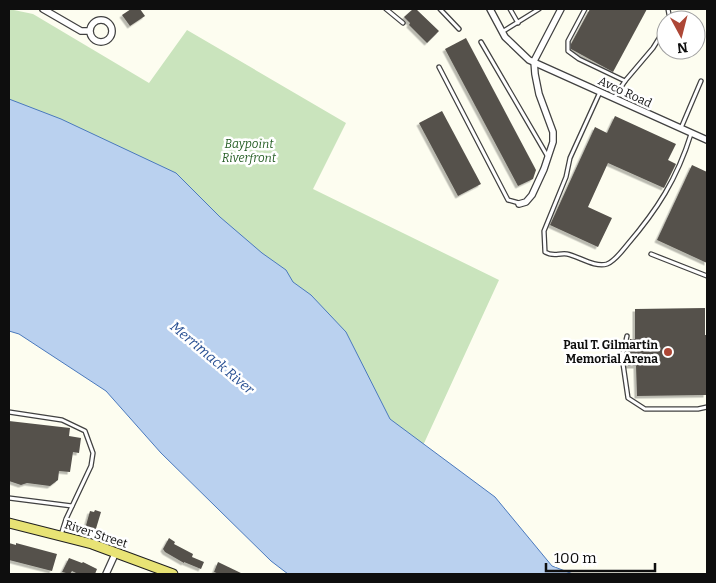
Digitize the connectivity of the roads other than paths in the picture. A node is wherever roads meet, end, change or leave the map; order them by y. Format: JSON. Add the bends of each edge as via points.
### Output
{"nodes":[{"id":1,"x":43,"y":9,"type":"edge"},
{"id":2,"x":386,"y":9,"type":"edge"},
{"id":3,"x":440,"y":9,"type":"edge"},
{"id":4,"x":490,"y":9,"type":"edge"},
{"id":5,"x":510,"y":9,"type":"edge"},
{"id":6,"x":539,"y":9,"type":"edge"},
{"id":7,"x":561,"y":9,"type":"edge"},
{"id":8,"x":585,"y":9,"type":"edge"},
{"id":9,"x":403,"y":23,"type":"dead end"},
{"id":10,"x":518,"y":23,"type":"junction"},
{"id":11,"x":460,"y":29,"type":"dead end"},
{"id":12,"x":89,"y":31,"type":"junction"},
{"id":13,"x":502,"y":32,"type":"junction"},
{"id":14,"x":481,"y":42,"type":"dead end"},
{"id":15,"x":656,"y":44,"type":"edge"},
{"id":16,"x":534,"y":61,"type":"junction"},
{"id":17,"x":439,"y":67,"type":"dead end"},
{"id":18,"x":624,"y":81,"type":"junction"},
{"id":19,"x":701,"y":81,"type":"dead end"},
{"id":20,"x":600,"y":91,"type":"junction"},
{"id":21,"x":614,"y":98,"type":"junction"},
{"id":22,"x":681,"y":128,"type":"junction"},
{"id":23,"x":692,"y":133,"type":"junction"},
{"id":24,"x":707,"y":140,"type":"edge"},
{"id":25,"x":548,"y":158,"type":"junction"},
{"id":26,"x":519,"y":204,"type":"joint"},
{"id":27,"x":651,"y":254,"type":"dead end"},
{"id":28,"x":707,"y":276,"type":"edge"},
{"id":29,"x":627,"y":336,"type":"dead end"},
{"id":30,"x":707,"y":407,"type":"edge"},
{"id":31,"x":9,"y":412,"type":"edge"},
{"id":32,"x":9,"y":498,"type":"edge"},
{"id":33,"x":72,"y":506,"type":"junction"},
{"id":34,"x":9,"y":523,"type":"edge"},
{"id":35,"x":61,"y":535,"type":"junction"},
{"id":36,"x":116,"y":552,"type":"junction"},
{"id":37,"x":106,"y":574,"type":"edge"},
{"id":38,"x":174,"y":574,"type":"edge"}],
"edges":[{"from":1,"to":12,"type":"street","via":[[81,31]]},
{"from":2,"to":9,"type":"lane"},
{"from":3,"to":11,"type":"lane"},
{"from":4,"to":13,"type":"street","name":"Avco Road"},
{"from":5,"to":10,"type":"lane"},
{"from":6,"to":10,"type":"lane"},
{"from":7,"to":16,"type":"street"},
{"from":8,"to":18,"type":"lane","via":[[568,41],[568,51]]},
{"from":10,"to":13,"type":"lane"},
{"from":12,"to":12,"type":"street","via":[[94,40],[103,42],[111,35],[112,28],[105,20],[97,20]]},
{"from":13,"to":16,"type":"street","name":"Avco Road","via":[[529,60]]},
{"from":14,"to":25,"type":"lane"},
{"from":15,"to":18,"type":"lane"},
{"from":16,"to":20,"type":"street","name":"Avco Road"},
{"from":16,"to":25,"type":"street","via":[[539,94],[553,132]]},
{"from":17,"to":26,"type":"lane","via":[[508,200]]},
{"from":18,"to":21,"type":"lane"},
{"from":19,"to":22,"type":"lane"},
{"from":20,"to":21,"type":"street","name":"Avco Road"},
{"from":20,"to":23,"type":"lane","via":[[570,158],[566,177],[544,230],[545,252],[550,256],[565,254],[602,264],[618,256],[662,200],[684,157]]},
{"from":21,"to":22,"type":"street","name":"Avco Road"},
{"from":22,"to":23,"type":"street","name":"Avco Road"},
{"from":23,"to":24,"type":"street","name":"Avco Road"},
{"from":25,"to":26,"type":"street","via":[[532,195]]},
{"from":27,"to":28,"type":"lane"},
{"from":29,"to":30,"type":"lane","via":[[622,357],[628,398],[645,409]]},
{"from":31,"to":33,"type":"lane","via":[[62,420],[85,431],[94,453]]},
{"from":32,"to":33,"type":"lane"},
{"from":33,"to":35,"type":"lane"},
{"from":34,"to":35,"type":"main road","name":"River Street"},
{"from":35,"to":36,"type":"main road","name":"River Street"},
{"from":36,"to":37,"type":"street"},
{"from":36,"to":38,"type":"main road","name":"River Street"}]}
